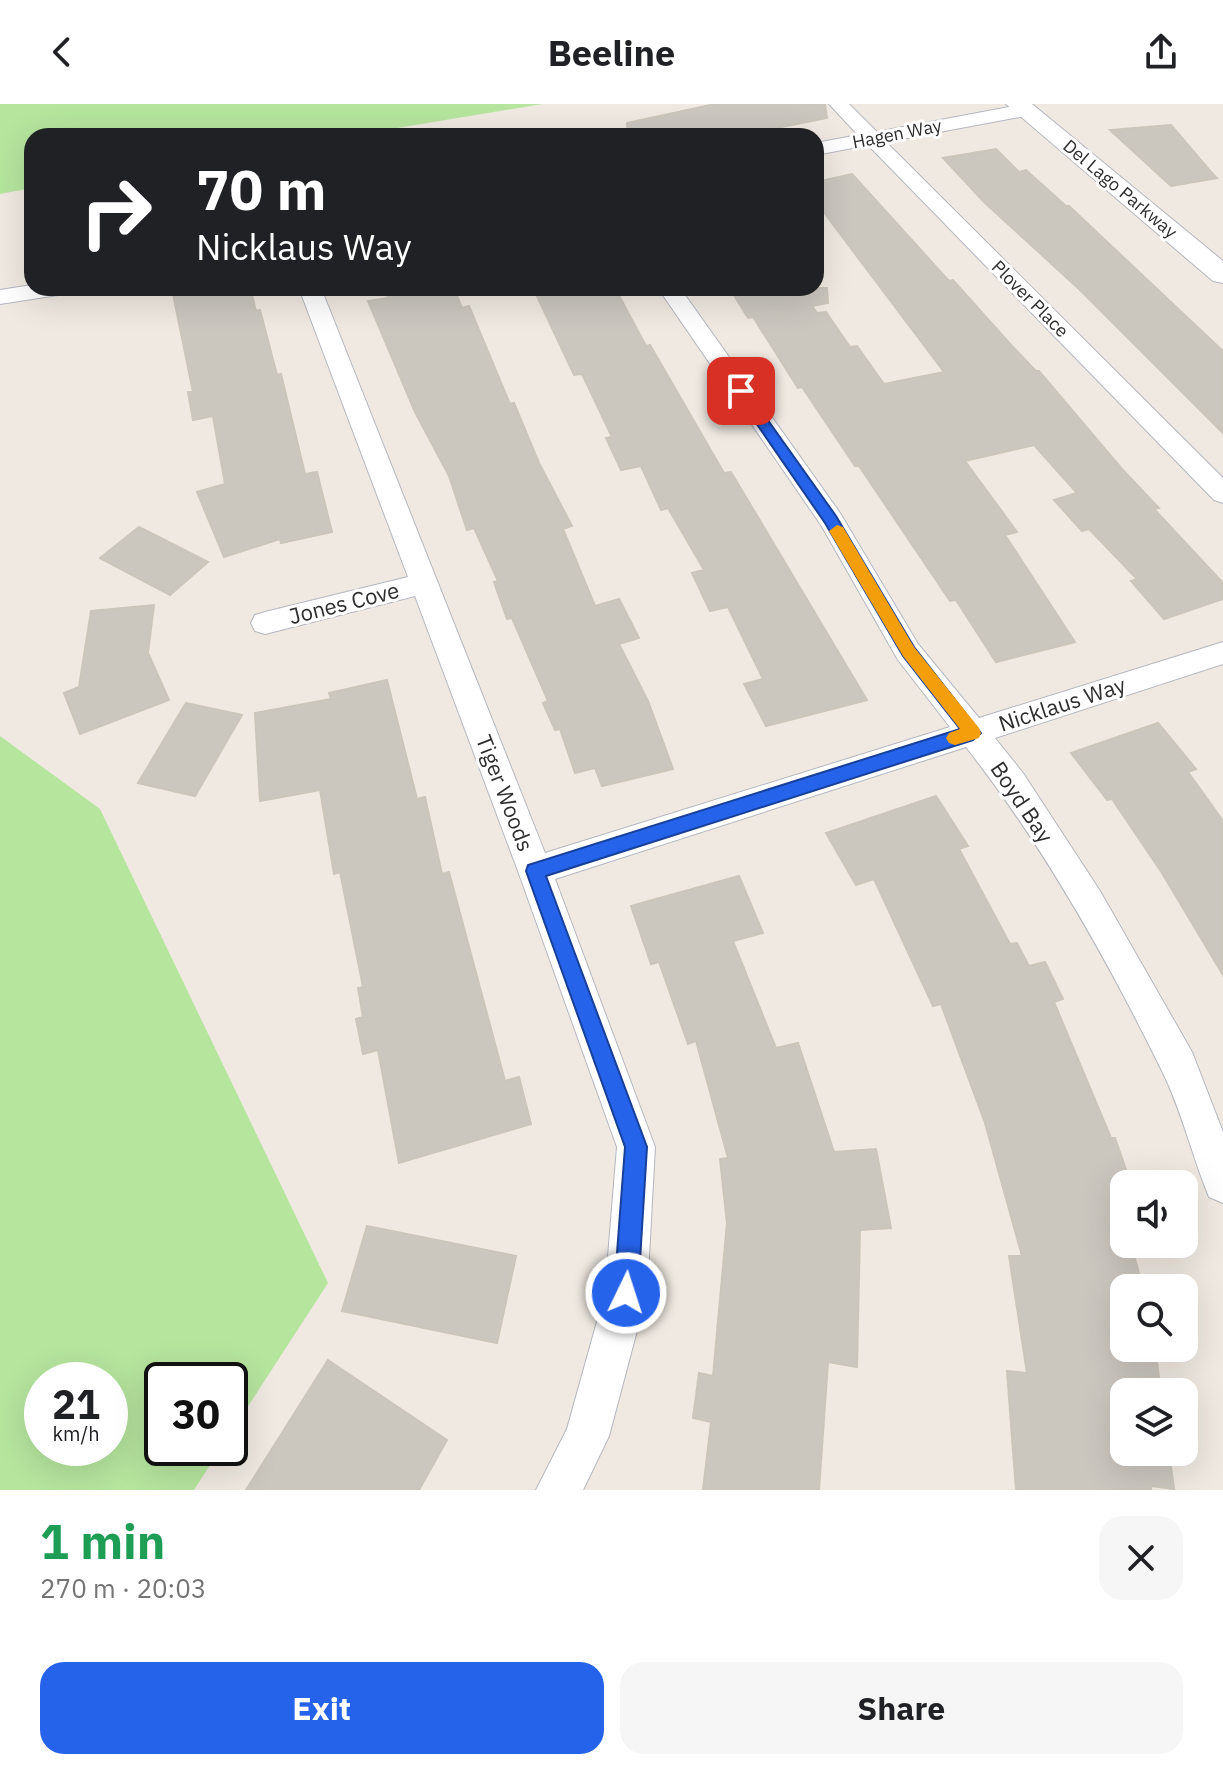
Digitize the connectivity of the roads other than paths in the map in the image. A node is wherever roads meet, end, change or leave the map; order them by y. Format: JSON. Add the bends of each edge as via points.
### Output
{"nodes":[{"id":1,"x":838,"y":104,"type":"edge"},
{"id":2,"x":1021,"y":107,"type":"edge"},
{"id":3,"x":872,"y":139,"type":"junction"},
{"id":4,"x":824,"y":148,"type":"edge"},
{"id":5,"x":1223,"y":275,"type":"edge"},
{"id":6,"x":24,"y":293,"type":"edge"},
{"id":7,"x":313,"y":296,"type":"edge"},
{"id":8,"x":675,"y":296,"type":"edge"},
{"id":9,"x":0,"y":297,"type":"edge"},
{"id":10,"x":1223,"y":494,"type":"edge"},
{"id":11,"x":424,"y":583,"type":"junction"},
{"id":12,"x":265,"y":623,"type":"dead end"},
{"id":13,"x":1223,"y":653,"type":"edge"},
{"id":14,"x":973,"y":733,"type":"junction"},
{"id":15,"x":535,"y":871,"type":"junction"},
{"id":16,"x":1223,"y":1183,"type":"edge"},
{"id":17,"x":559,"y":1490,"type":"edge"}],
"edges":[{"from":1,"to":3,"type":"street","name":"Plover Place"},
{"from":2,"to":3,"type":"street","name":"Hagen Way"},
{"from":2,"to":5,"type":"street","name":"Del Lago Parkway"},
{"from":3,"to":4,"type":"street","name":"Hagen Way"},
{"from":3,"to":10,"type":"street","name":"Plover Place"},
{"from":6,"to":9,"type":"street"},
{"from":7,"to":11,"type":"street","name":"Tiger Woods"},
{"from":8,"to":14,"type":"street","name":"Boyd Bay","via":[[831,520],[908,652]]},
{"from":11,"to":12,"type":"street","name":"Jones Cove"},
{"from":11,"to":15,"type":"street","name":"Tiger Woods"},
{"from":13,"to":14,"type":"street","name":"Nicklaus Way"},
{"from":14,"to":15,"type":"street","name":"Nicklaus Way"},
{"from":14,"to":16,"type":"street","name":"Boyd Bay","via":[[1012,782],[1088,902],[1179,1065]]},
{"from":15,"to":17,"type":"street","name":"Tiger Woods","via":[[636,1147],[626,1293],[587,1436]]}]}
